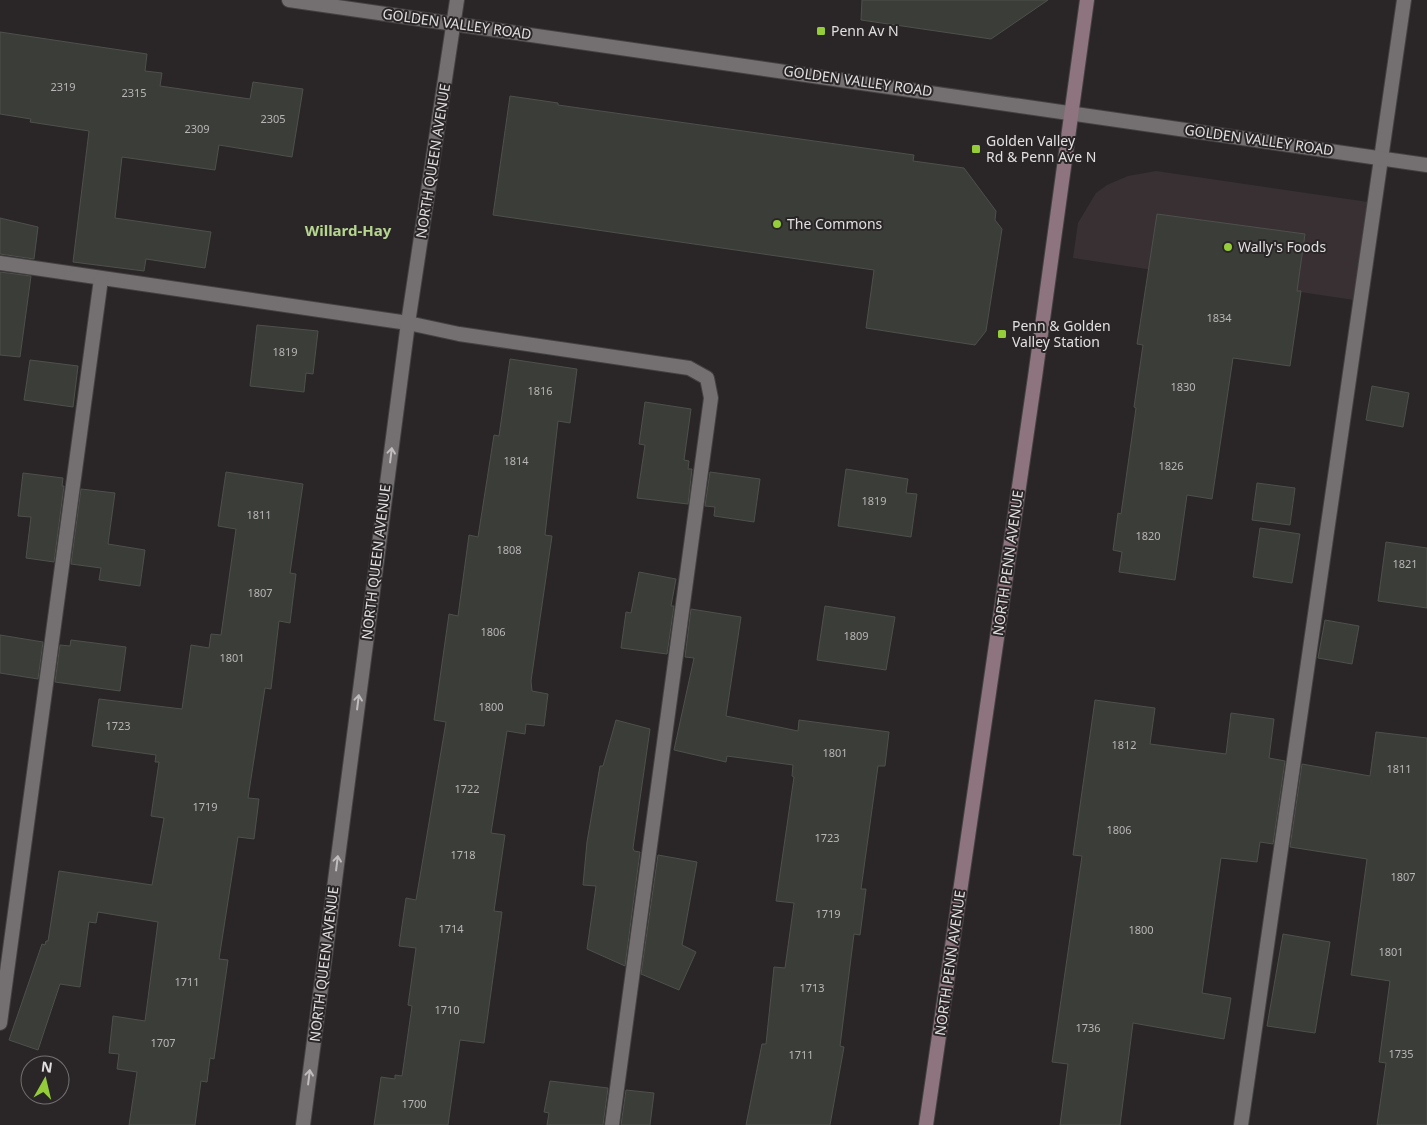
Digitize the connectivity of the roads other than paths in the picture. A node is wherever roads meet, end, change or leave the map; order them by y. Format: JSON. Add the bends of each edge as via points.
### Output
{"nodes":[{"id":1,"x":289,"y":0,"type":"edge"},
{"id":2,"x":457,"y":0,"type":"edge"},
{"id":3,"x":1087,"y":0,"type":"edge"},
{"id":4,"x":1404,"y":0,"type":"edge"},
{"id":5,"x":454,"y":24,"type":"junction"},
{"id":6,"x":1070,"y":112,"type":"junction"},
{"id":7,"x":1382,"y":158,"type":"junction"},
{"id":8,"x":1427,"y":165,"type":"edge"},
{"id":9,"x":0,"y":263,"type":"edge"},
{"id":10,"x":101,"y":279,"type":"junction"},
{"id":11,"x":408,"y":322,"type":"junction"},
{"id":12,"x":0,"y":1023,"type":"edge"},
{"id":13,"x":302,"y":1125,"type":"edge"},
{"id":14,"x":612,"y":1125,"type":"edge"},
{"id":15,"x":926,"y":1125,"type":"edge"},
{"id":16,"x":1241,"y":1125,"type":"edge"}],
"edges":[{"from":1,"to":5,"type":"street","name":"GOLDEN VALLEY ROAD"},
{"from":2,"to":5,"type":"street","name":"NORTH QUEEN AVENUE"},
{"from":3,"to":6,"type":"main road","name":"NORTH PENN AVENUE"},
{"from":4,"to":7,"type":"street"},
{"from":5,"to":6,"type":"street","name":"GOLDEN VALLEY ROAD"},
{"from":5,"to":11,"type":"street","name":"NORTH QUEEN AVENUE"},
{"from":6,"to":7,"type":"street","name":"GOLDEN VALLEY ROAD"},
{"from":6,"to":15,"type":"main road","name":"NORTH PENN AVENUE","via":[[1034,387]]},
{"from":7,"to":8,"type":"street","name":"GOLDEN VALLEY ROAD"},
{"from":7,"to":16,"type":"street"},
{"from":9,"to":10,"type":"street"},
{"from":10,"to":11,"type":"street"},
{"from":10,"to":12,"type":"street"},
{"from":13,"to":11,"type":"street","name":"NORTH QUEEN AVENUE","one_way":true},
{"from":11,"to":14,"type":"street","via":[[459,334],[689,368],[707,378],[710,408]]}]}
